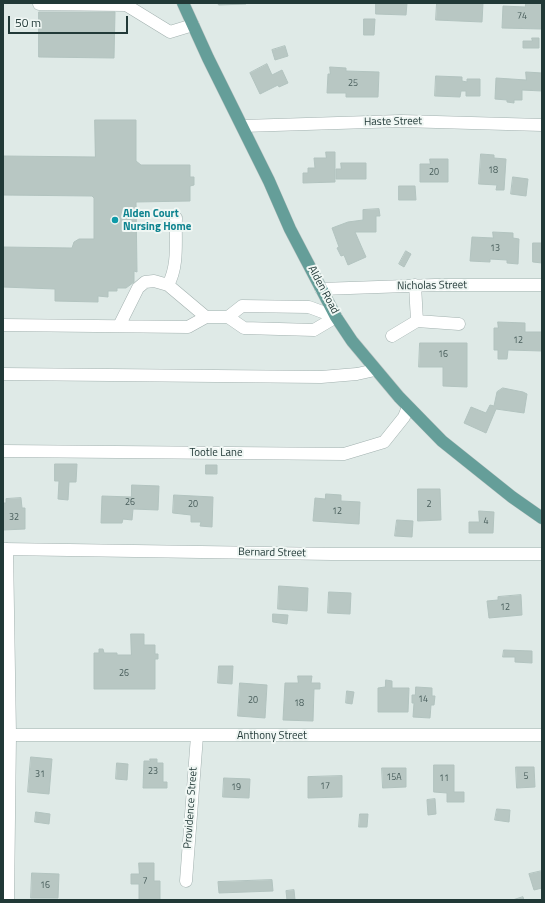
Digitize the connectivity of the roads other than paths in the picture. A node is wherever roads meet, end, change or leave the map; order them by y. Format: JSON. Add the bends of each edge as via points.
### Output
{"nodes":[{"id":1,"x":183,"y":3,"type":"edge"},
{"id":2,"x":40,"y":4,"type":"edge"},
{"id":3,"x":193,"y":25,"type":"junction"},
{"id":4,"x":542,"y":125,"type":"edge"},
{"id":5,"x":243,"y":126,"type":"junction"},
{"id":6,"x":176,"y":218,"type":"dead end"},
{"id":7,"x":168,"y":285,"type":"junction"},
{"id":8,"x":415,"y":285,"type":"junction"},
{"id":9,"x":542,"y":285,"type":"edge"},
{"id":10,"x":321,"y":289,"type":"junction"},
{"id":11,"x":336,"y":316,"type":"junction"},
{"id":12,"x":206,"y":317,"type":"junction"},
{"id":13,"x":228,"y":317,"type":"junction"},
{"id":14,"x":417,"y":321,"type":"junction"},
{"id":15,"x":459,"y":324,"type":"dead end"},
{"id":16,"x":3,"y":325,"type":"edge"},
{"id":17,"x":119,"y":326,"type":"junction"},
{"id":18,"x":392,"y":336,"type":"dead end"},
{"id":19,"x":375,"y":370,"type":"junction"},
{"id":20,"x":3,"y":374,"type":"edge"},
{"id":21,"x":408,"y":407,"type":"junction"},
{"id":22,"x":3,"y":451,"type":"edge"},
{"id":23,"x":542,"y":518,"type":"edge"},
{"id":24,"x":5,"y":549,"type":"edge"},
{"id":25,"x":542,"y":554,"type":"edge"},
{"id":26,"x":6,"y":735,"type":"edge"},
{"id":27,"x":542,"y":735,"type":"edge"},
{"id":28,"x":197,"y":736,"type":"junction"},
{"id":29,"x":186,"y":881,"type":"dead end"},
{"id":30,"x":8,"y":900,"type":"edge"}],
"edges":[{"from":1,"to":3,"type":"main road","name":"Alden Road"},
{"from":2,"to":3,"type":"street","via":[[126,4],[170,32]]},
{"from":3,"to":5,"type":"main road","name":"Alden Road"},
{"from":4,"to":5,"type":"street","name":"Haste Street","via":[[401,121]]},
{"from":5,"to":10,"type":"main road","name":"Alden Road","via":[[290,229]]},
{"from":6,"to":7,"type":"street","via":[[174,267]]},
{"from":7,"to":12,"type":"street"},
{"from":7,"to":17,"type":"street","via":[[154,281],[145,282],[138,288]]},
{"from":8,"to":9,"type":"street","name":"Nicholas Street"},
{"from":8,"to":10,"type":"street","name":"Nicholas Street"},
{"from":8,"to":14,"type":"street"},
{"from":10,"to":11,"type":"main road","name":"Alden Road"},
{"from":11,"to":13,"type":"street","via":[[309,307],[242,306]]},
{"from":11,"to":13,"type":"street","via":[[314,330],[244,328]]},
{"from":11,"to":19,"type":"main road","name":"Alden Road"},
{"from":12,"to":13,"type":"street"},
{"from":12,"to":17,"type":"street","via":[[188,327]]},
{"from":14,"to":15,"type":"street"},
{"from":14,"to":18,"type":"street"},
{"from":16,"to":17,"type":"street"},
{"from":19,"to":20,"type":"street","via":[[322,377]]},
{"from":19,"to":21,"type":"main road","name":"Alden Road"},
{"from":21,"to":22,"type":"street","name":"Tootle Lane","via":[[404,417],[384,442],[344,454]]},
{"from":21,"to":23,"type":"main road","name":"Alden Road","via":[[460,457]]},
{"from":24,"to":25,"type":"street","name":"Bernard Street"},
{"from":24,"to":26,"type":"street"},
{"from":26,"to":28,"type":"street","name":"Anthony Street"},
{"from":26,"to":30,"type":"street"},
{"from":27,"to":28,"type":"street","name":"Anthony Street"},
{"from":28,"to":29,"type":"street","name":"Providence Street"}]}
